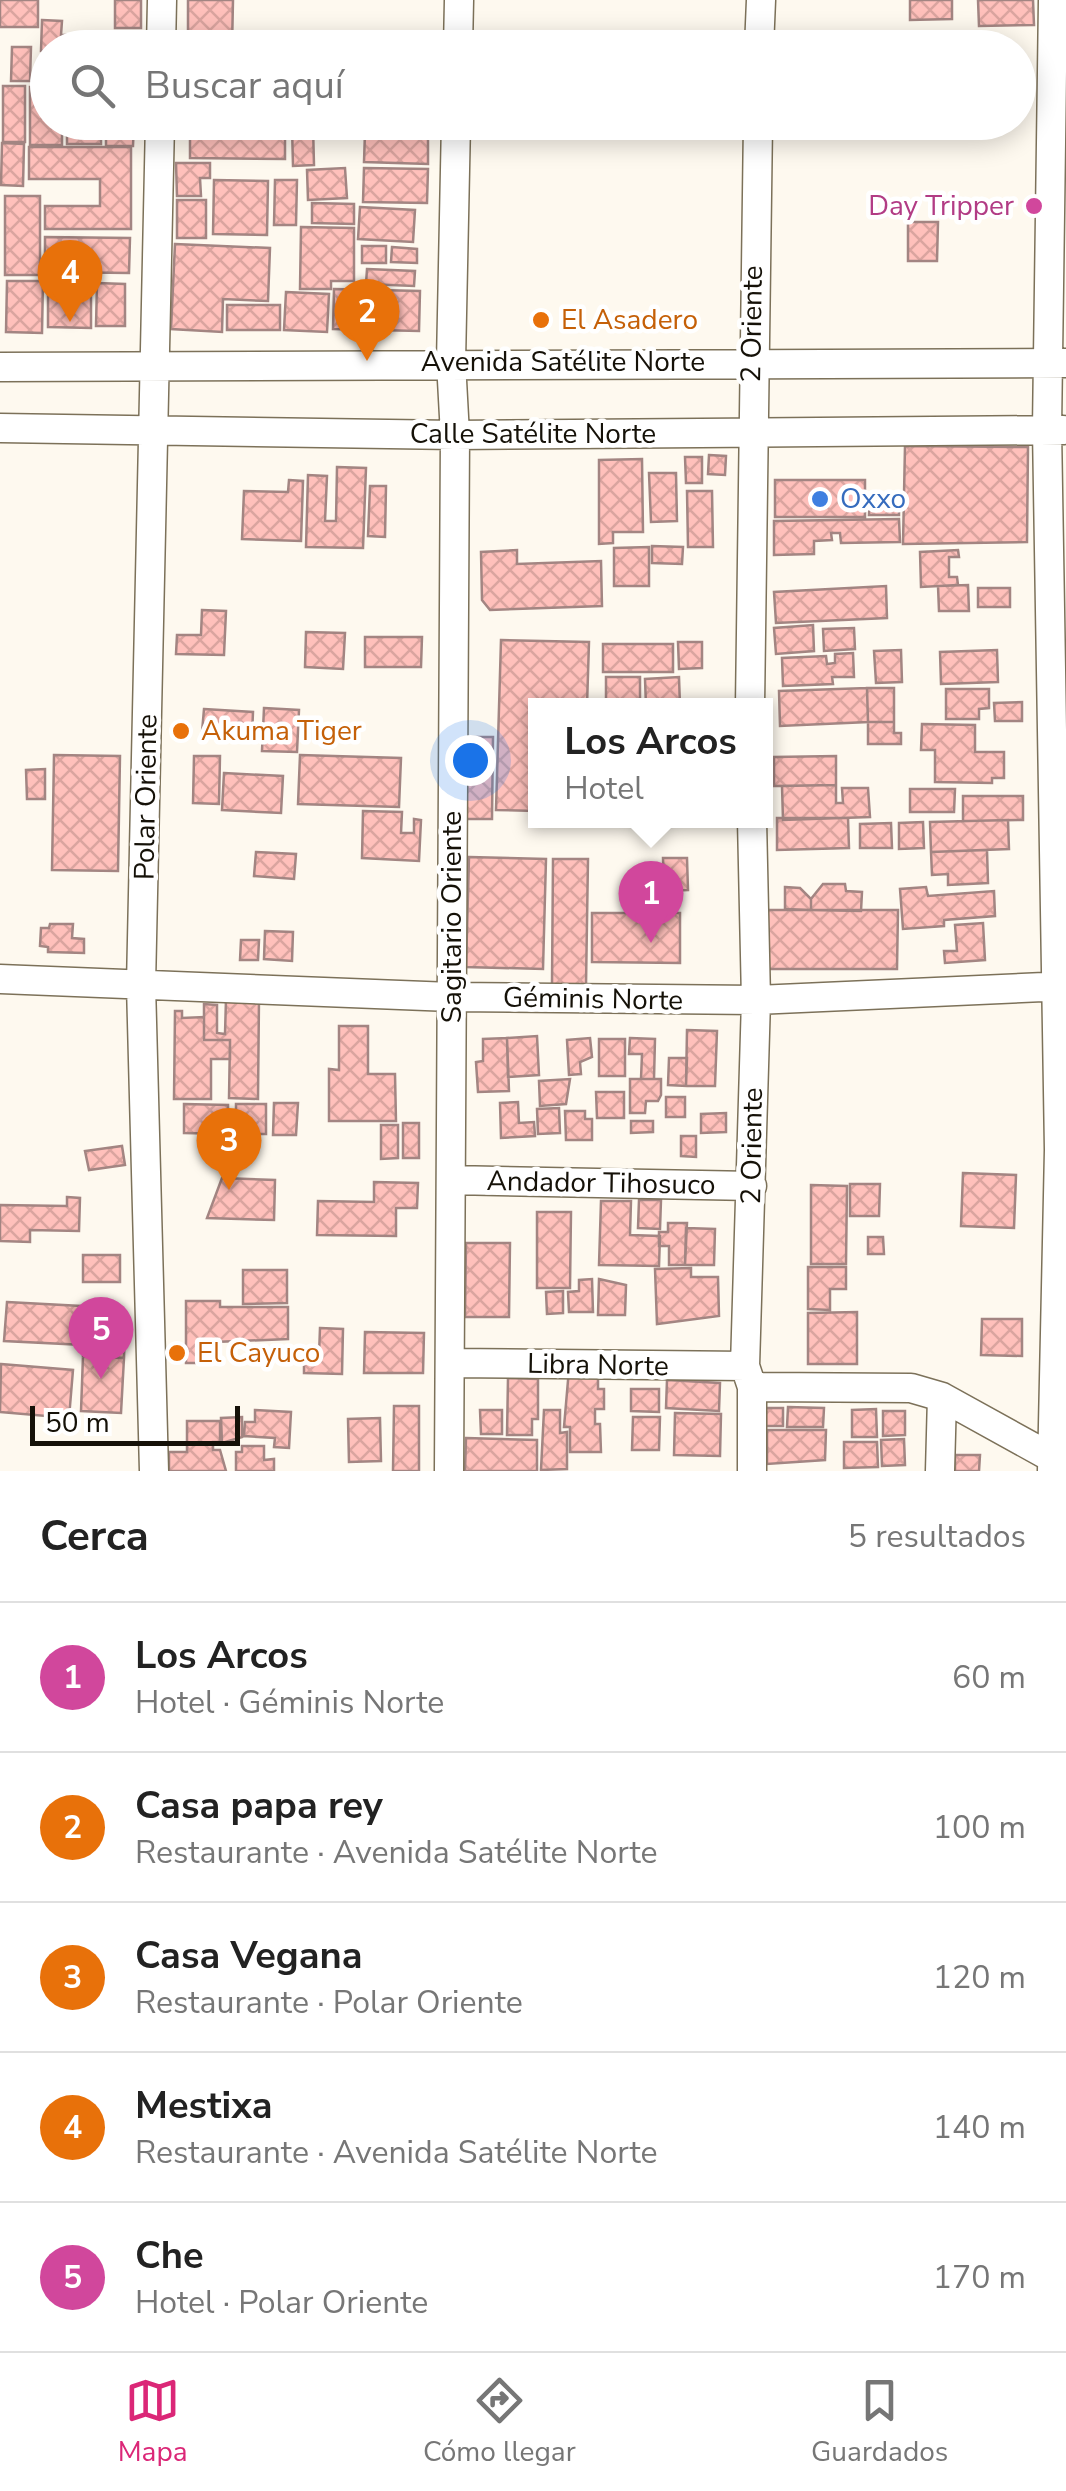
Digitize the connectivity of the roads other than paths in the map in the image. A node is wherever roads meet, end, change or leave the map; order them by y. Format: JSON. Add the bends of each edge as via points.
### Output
{"nodes":[{"id":1,"x":162,"y":0,"type":"edge"},
{"id":2,"x":459,"y":0,"type":"edge"},
{"id":3,"x":761,"y":0,"type":"edge"},
{"id":4,"x":1052,"y":0,"type":"edge"},
{"id":5,"x":161,"y":30,"type":"edge"},
{"id":6,"x":458,"y":30,"type":"edge"},
{"id":7,"x":760,"y":30,"type":"edge"},
{"id":8,"x":160,"y":140,"type":"edge"},
{"id":9,"x":456,"y":140,"type":"edge"},
{"id":10,"x":758,"y":140,"type":"edge"},
{"id":11,"x":752,"y":361,"type":"junction"},
{"id":12,"x":451,"y":362,"type":"junction"},
{"id":13,"x":1058,"y":362,"type":"edge"},
{"id":14,"x":0,"y":367,"type":"edge"},
{"id":15,"x":155,"y":368,"type":"junction"},
{"id":16,"x":0,"y":428,"type":"edge"},
{"id":17,"x":154,"y":429,"type":"junction"},
{"id":18,"x":1056,"y":430,"type":"edge"},
{"id":19,"x":454,"y":435,"type":"junction"},
{"id":20,"x":750,"y":435,"type":"junction"},
{"id":21,"x":750,"y":698,"type":"edge"},
{"id":22,"x":752,"y":828,"type":"edge"},
{"id":23,"x":0,"y":979,"type":"edge"},
{"id":24,"x":142,"y":985,"type":"junction"},
{"id":25,"x":1061,"y":986,"type":"edge"},
{"id":26,"x":451,"y":998,"type":"junction"},
{"id":27,"x":756,"y":1000,"type":"junction"},
{"id":28,"x":451,"y":1180,"type":"junction"},
{"id":29,"x":752,"y":1186,"type":"junction"},
{"id":30,"x":450,"y":1364,"type":"junction"},
{"id":31,"x":749,"y":1377,"type":"junction"},
{"id":32,"x":942,"y":1397,"type":"junction"},
{"id":33,"x":1057,"y":1465,"type":"edge"},
{"id":34,"x":154,"y":1471,"type":"edge"},
{"id":35,"x":450,"y":1471,"type":"edge"},
{"id":36,"x":752,"y":1471,"type":"edge"},
{"id":37,"x":940,"y":1471,"type":"edge"}],
"edges":[{"from":1,"to":5,"type":"street"},
{"from":2,"to":6,"type":"street"},
{"from":3,"to":7,"type":"street"},
{"from":4,"to":13,"type":"street"},
{"from":8,"to":15,"type":"street","name":"Polar Oriente"},
{"from":9,"to":12,"type":"street","name":"Sagitario Oriente"},
{"from":10,"to":11,"type":"street","name":"2 Oriente"},
{"from":11,"to":12,"type":"street","name":"Avenida Satélite Norte"},
{"from":11,"to":13,"type":"street","name":"Avenida Satélite Norte"},
{"from":11,"to":20,"type":"street","name":"2 Oriente"},
{"from":12,"to":15,"type":"street","name":"Avenida Satélite Norte"},
{"from":12,"to":19,"type":"street","name":"Sagitario Oriente"},
{"from":13,"to":18,"type":"street"},
{"from":14,"to":15,"type":"street","name":"Avenida Satélite Norte"},
{"from":15,"to":17,"type":"street","name":"Polar Oriente"},
{"from":16,"to":17,"type":"street","name":"Calle Satélite Norte"},
{"from":17,"to":19,"type":"street","name":"Calle Satélite Norte"},
{"from":17,"to":24,"type":"street","name":"Polar Oriente"},
{"from":18,"to":20,"type":"street","name":"Calle Satélite Norte"},
{"from":18,"to":25,"type":"street"},
{"from":19,"to":20,"type":"street","name":"Calle Satélite Norte"},
{"from":19,"to":26,"type":"street","name":"Sagitario Oriente"},
{"from":20,"to":21,"type":"street","name":"2 Oriente"},
{"from":22,"to":27,"type":"street","name":"2 Oriente"},
{"from":23,"to":24,"type":"street","name":"Géminis Norte"},
{"from":24,"to":26,"type":"street","name":"Géminis Norte"},
{"from":24,"to":34,"type":"street","name":"Polar Oriente"},
{"from":25,"to":27,"type":"street","name":"Géminis Norte"},
{"from":25,"to":33,"type":"street"},
{"from":26,"to":27,"type":"street","name":"Géminis Norte"},
{"from":26,"to":28,"type":"street","name":"Sagitario Oriente"},
{"from":27,"to":29,"type":"street","name":"2 Oriente"},
{"from":28,"to":29,"type":"street","name":"Andador Tihosuco"},
{"from":28,"to":30,"type":"street","name":"Sagitario Oriente"},
{"from":29,"to":31,"type":"street","name":"2 Oriente"},
{"from":30,"to":31,"type":"street","name":"Libra Norte"},
{"from":30,"to":35,"type":"street","name":"Sagitario Oriente"},
{"from":31,"to":32,"type":"street","name":"Libra Norte","via":[[911,1388]]},
{"from":31,"to":36,"type":"street","name":"2 Oriente"},
{"from":32,"to":33,"type":"street","name":"Libra Norte"},
{"from":32,"to":37,"type":"street"}]}
